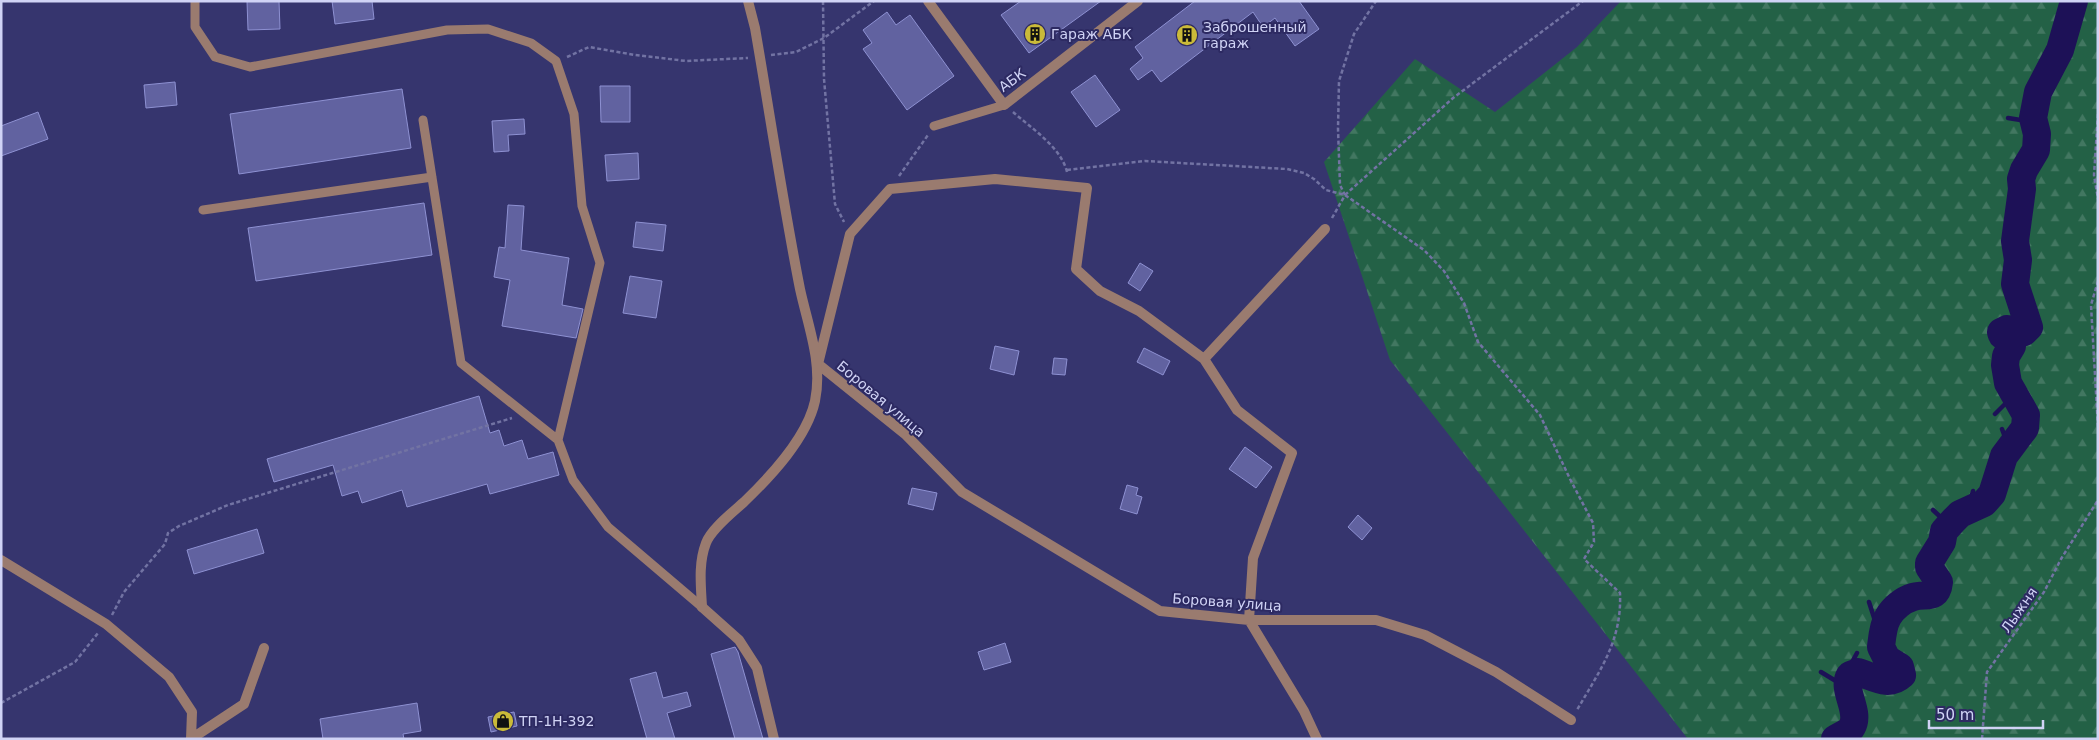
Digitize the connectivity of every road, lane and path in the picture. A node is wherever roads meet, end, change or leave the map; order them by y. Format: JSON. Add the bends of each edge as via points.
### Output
{"nodes":[{"id":1,"x":194,"y":1,"type":"edge"},
{"id":2,"x":748,"y":1,"type":"edge"},
{"id":3,"x":823,"y":1,"type":"edge"},
{"id":4,"x":874,"y":1,"type":"edge"},
{"id":5,"x":928,"y":1,"type":"edge"},
{"id":6,"x":1138,"y":1,"type":"edge"},
{"id":7,"x":1376,"y":1,"type":"edge"},
{"id":8,"x":1583,"y":1,"type":"edge"},
{"id":9,"x":824,"y":38,"type":"junction"},
{"id":10,"x":760,"y":57,"type":"junction"},
{"id":11,"x":556,"y":61,"type":"junction"},
{"id":12,"x":1004,"y":105,"type":"junction"},
{"id":13,"x":2098,"y":114,"type":"edge"},
{"id":14,"x":423,"y":120,"type":"dead end"},
{"id":15,"x":934,"y":126,"type":"joint"},
{"id":16,"x":1067,"y":170,"type":"junction"},
{"id":17,"x":432,"y":177,"type":"junction"},
{"id":18,"x":1071,"y":186,"type":"junction"},
{"id":19,"x":890,"y":189,"type":"junction"},
{"id":20,"x":1345,"y":195,"type":"junction"},
{"id":21,"x":2098,"y":198,"type":"edge"},
{"id":22,"x":202,"y":210,"type":"dead end"},
{"id":23,"x":1325,"y":230,"type":"joint"},
{"id":24,"x":850,"y":234,"type":"junction"},
{"id":25,"x":2098,"y":281,"type":"edge"},
{"id":26,"x":1204,"y":359,"type":"junction"},
{"id":27,"x":818,"y":364,"type":"junction"},
{"id":28,"x":526,"y":414,"type":"junction"},
{"id":29,"x":2098,"y":428,"type":"edge"},
{"id":30,"x":558,"y":440,"type":"junction"},
{"id":31,"x":2098,"y":500,"type":"edge"},
{"id":32,"x":1,"y":560,"type":"edge"},
{"id":33,"x":702,"y":607,"type":"junction"},
{"id":34,"x":1249,"y":620,"type":"junction"},
{"id":35,"x":106,"y":624,"type":"junction"},
{"id":36,"x":264,"y":648,"type":"dead end"},
{"id":37,"x":1,"y":703,"type":"edge"},
{"id":38,"x":1571,"y":720,"type":"joint"},
{"id":39,"x":191,"y":739,"type":"edge"},
{"id":40,"x":774,"y":739,"type":"edge"},
{"id":41,"x":1317,"y":739,"type":"edge"},
{"id":42,"x":1982,"y":739,"type":"edge"}],
"edges":[{"from":1,"to":11,"type":"lane","via":[[195,27],[215,57],[250,67],[447,30],[488,29],[532,43]]},
{"from":2,"to":10,"type":"street"},
{"from":3,"to":9,"type":"path"},
{"from":4,"to":9,"type":"path"},
{"from":5,"to":12,"type":"street","name":"АБК"},
{"from":6,"to":12,"type":"street","name":"АБК"},
{"from":7,"to":20,"type":"path","via":[[1354,34],[1339,80],[1340,185]]},
{"from":8,"to":20,"type":"path","via":[[1453,98]]},
{"from":9,"to":10,"type":"path","via":[[796,52]]},
{"from":9,"to":24,"type":"path","via":[[824,79],[835,204]]},
{"from":10,"to":11,"type":"path","via":[[686,61],[588,47]]},
{"from":10,"to":27,"type":"street","via":[[800,290]]},
{"from":11,"to":30,"type":"lane","via":[[574,114],[582,206],[600,264]]},
{"from":12,"to":15,"type":"lane"},
{"from":12,"to":16,"type":"path","via":[[1052,147]]},
{"from":13,"to":21,"type":"path","via":[[2094,175]]},
{"from":14,"to":17,"type":"lane"},
{"from":15,"to":19,"type":"path"},
{"from":16,"to":18,"type":"path"},
{"from":16,"to":20,"type":"path","via":[[1145,162],[1274,167],[1304,174],[1326,190]]},
{"from":17,"to":22,"type":"lane"},
{"from":17,"to":28,"type":"lane","via":[[461,363]]},
{"from":18,"to":19,"type":"street","via":[[995,179]]},
{"from":18,"to":26,"type":"street","via":[[1087,188],[1076,270],[1100,292],[1139,311]]},
{"from":19,"to":24,"type":"street"},
{"from":20,"to":23,"type":"path"},
{"from":20,"to":38,"type":"path","via":[[1424,250],[1444,271],[1464,303],[1478,342],[1540,415],[1594,523],[1594,542],[1584,559],[1620,593],[1621,614],[1611,650]]},
{"from":23,"to":26,"type":"street"},
{"from":24,"to":27,"type":"street"},
{"from":25,"to":29,"type":"path","via":[[2091,305]]},
{"from":26,"to":34,"type":"street","via":[[1237,410],[1292,453],[1253,558]]},
{"from":27,"to":33,"type":"street","via":[[815,400],[808,424],[762,485],[722,522],[706,542],[700,572]]},
{"from":27,"to":34,"type":"street","name":"Боровая улица","via":[[905,434],[962,492],[1160,611]]},
{"from":28,"to":30,"type":"lane"},
{"from":28,"to":35,"type":"path","via":[[228,505],[178,526],[168,533],[165,544],[124,592]]},
{"from":30,"to":33,"type":"lane","via":[[572,480],[608,527]]},
{"from":31,"to":42,"type":"path","name":"Лыжня","via":[[2044,592],[1987,672]]},
{"from":32,"to":35,"type":"street"},
{"from":33,"to":40,"type":"street","via":[[739,640],[756,668]]},
{"from":34,"to":38,"type":"street","name":"Боровая улица","via":[[1376,620],[1425,635],[1496,672]]},
{"from":34,"to":41,"type":"street","via":[[1304,710]]},
{"from":35,"to":37,"type":"path","via":[[75,662]]},
{"from":35,"to":39,"type":"street","via":[[169,677],[192,712]]},
{"from":36,"to":39,"type":"street","via":[[244,704]]}]}
